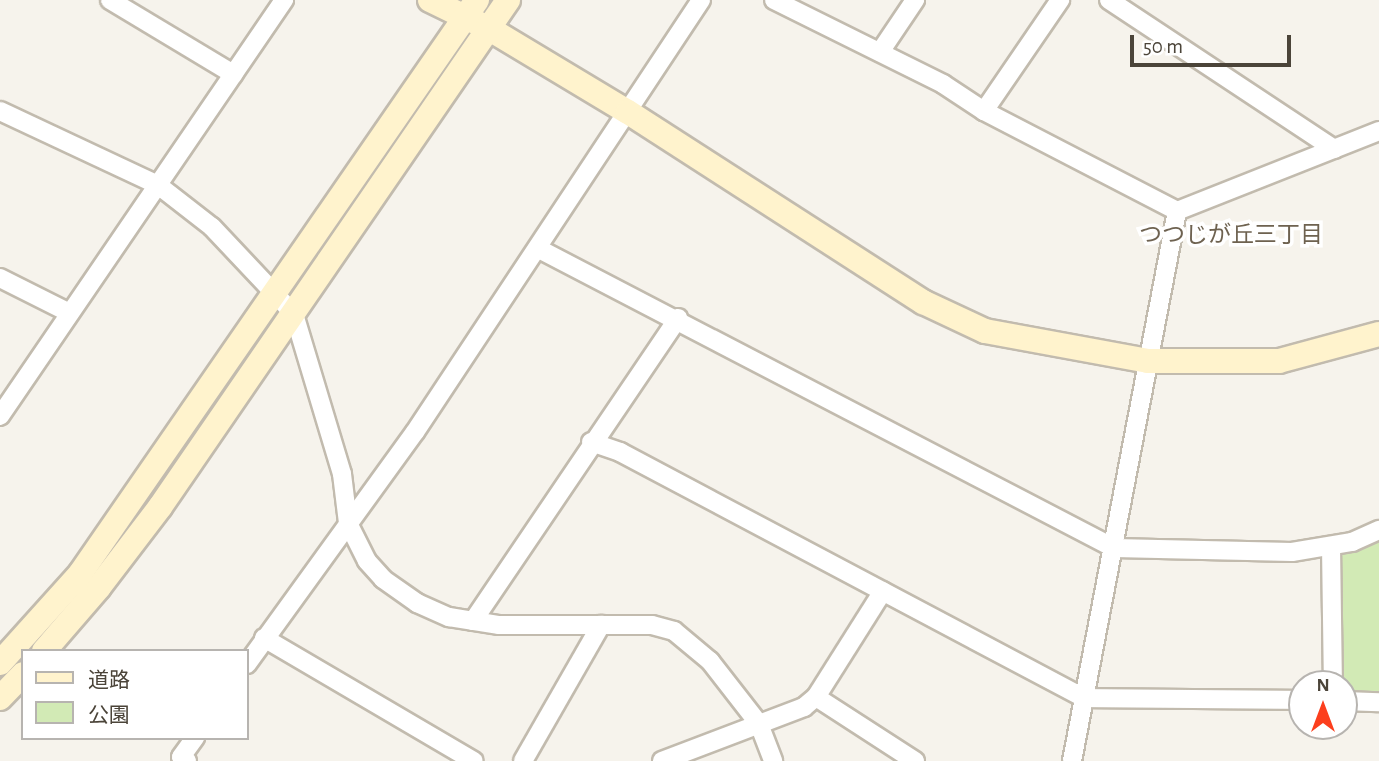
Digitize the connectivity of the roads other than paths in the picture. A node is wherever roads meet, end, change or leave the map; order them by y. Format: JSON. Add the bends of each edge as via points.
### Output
{"nodes":[{"id":1,"x":110,"y":0,"type":"edge"},
{"id":2,"x":284,"y":0,"type":"edge"},
{"id":3,"x":430,"y":0,"type":"edge"},
{"id":4,"x":508,"y":0,"type":"edge"},
{"id":5,"x":701,"y":0,"type":"edge"},
{"id":6,"x":775,"y":0,"type":"edge"},
{"id":7,"x":915,"y":0,"type":"edge"},
{"id":8,"x":1060,"y":0,"type":"edge"},
{"id":9,"x":1109,"y":0,"type":"edge"},
{"id":10,"x":471,"y":9,"type":"edge"},
{"id":11,"x":488,"y":28,"type":"junction"},
{"id":12,"x":880,"y":52,"type":"junction"},
{"id":13,"x":233,"y":74,"type":"junction"},
{"id":14,"x":0,"y":111,"type":"edge"},
{"id":15,"x":984,"y":111,"type":"junction"},
{"id":16,"x":628,"y":112,"type":"junction"},
{"id":17,"x":1379,"y":131,"type":"edge"},
{"id":18,"x":1334,"y":149,"type":"junction"},
{"id":19,"x":158,"y":185,"type":"junction"},
{"id":20,"x":1177,"y":211,"type":"junction"},
{"id":21,"x":539,"y":249,"type":"junction"},
{"id":22,"x":0,"y":278,"type":"edge"},
{"id":23,"x":274,"y":295,"type":"junction"},
{"id":24,"x":70,"y":313,"type":"junction"},
{"id":25,"x":294,"y":314,"type":"junction"},
{"id":26,"x":678,"y":318,"type":"junction"},
{"id":27,"x":1379,"y":334,"type":"edge"},
{"id":28,"x":1149,"y":361,"type":"junction"},
{"id":29,"x":0,"y":416,"type":"edge"},
{"id":30,"x":591,"y":442,"type":"junction"},
{"id":31,"x":348,"y":523,"type":"junction"},
{"id":32,"x":1379,"y":530,"type":"edge"},
{"id":33,"x":1331,"y":546,"type":"junction"},
{"id":34,"x":1114,"y":548,"type":"junction"},
{"id":35,"x":883,"y":590,"type":"junction"},
{"id":36,"x":473,"y":621,"type":"junction"},
{"id":37,"x":601,"y":625,"type":"junction"},
{"id":38,"x":264,"y":638,"type":"junction"},
{"id":39,"x":46,"y":649,"type":"edge"},
{"id":40,"x":248,"y":662,"type":"edge"},
{"id":41,"x":0,"y":663,"type":"edge"},
{"id":42,"x":1333,"y":670,"type":"edge"},
{"id":43,"x":816,"y":697,"type":"junction"},
{"id":44,"x":1084,"y":698,"type":"junction"},
{"id":45,"x":1288,"y":700,"type":"edge"},
{"id":46,"x":1358,"y":701,"type":"edge"},
{"id":47,"x":1379,"y":702,"type":"edge"},
{"id":48,"x":759,"y":723,"type":"junction"},
{"id":49,"x":194,"y":740,"type":"edge"},
{"id":50,"x":187,"y":761,"type":"edge"},
{"id":51,"x":474,"y":761,"type":"edge"},
{"id":52,"x":523,"y":761,"type":"edge"},
{"id":53,"x":662,"y":761,"type":"edge"},
{"id":54,"x":774,"y":761,"type":"edge"},
{"id":55,"x":915,"y":761,"type":"edge"},
{"id":56,"x":1072,"y":761,"type":"edge"}],
"edges":[{"from":1,"to":13,"type":"street"},
{"from":2,"to":13,"type":"street"},
{"from":3,"to":10,"type":"street"},
{"from":4,"to":11,"type":"street"},
{"from":5,"to":16,"type":"street"},
{"from":6,"to":12,"type":"street"},
{"from":7,"to":12,"type":"street"},
{"from":8,"to":15,"type":"street"},
{"from":9,"to":18,"type":"street"},
{"from":10,"to":11,"type":"street"},
{"from":10,"to":23,"type":"street"},
{"from":11,"to":16,"type":"street"},
{"from":11,"to":25,"type":"street"},
{"from":12,"to":15,"type":"street"},
{"from":13,"to":19,"type":"street"},
{"from":14,"to":19,"type":"street"},
{"from":15,"to":20,"type":"street"},
{"from":16,"to":21,"type":"street"},
{"from":16,"to":28,"type":"street","via":[[923,302],[985,331]]},
{"from":17,"to":18,"type":"street"},
{"from":18,"to":20,"type":"street"},
{"from":19,"to":23,"type":"street","via":[[212,227]]},
{"from":19,"to":24,"type":"street"},
{"from":20,"to":28,"type":"street"},
{"from":21,"to":26,"type":"street"},
{"from":21,"to":31,"type":"street"},
{"from":22,"to":24,"type":"street"},
{"from":23,"to":25,"type":"street"},
{"from":23,"to":41,"type":"street","via":[[79,574]]},
{"from":24,"to":29,"type":"street"},
{"from":25,"to":31,"type":"street","via":[[342,474]]},
{"from":25,"to":39,"type":"street","via":[[160,507]]},
{"from":26,"to":30,"type":"street"},
{"from":26,"to":34,"type":"street"},
{"from":27,"to":28,"type":"street","via":[[1279,361]]},
{"from":28,"to":34,"type":"street"},
{"from":30,"to":35,"type":"street","via":[[620,452]]},
{"from":30,"to":36,"type":"street"},
{"from":31,"to":36,"type":"street","via":[[367,561],[383,579],[417,603]]},
{"from":31,"to":38,"type":"street"},
{"from":32,"to":33,"type":"street"},
{"from":33,"to":34,"type":"street","via":[[1292,552]]},
{"from":33,"to":42,"type":"street"},
{"from":34,"to":44,"type":"street"},
{"from":35,"to":43,"type":"street"},
{"from":35,"to":44,"type":"street"},
{"from":36,"to":37,"type":"street"},
{"from":37,"to":48,"type":"street","via":[[652,625],[688,639]]},
{"from":37,"to":52,"type":"street"},
{"from":38,"to":40,"type":"street"},
{"from":38,"to":51,"type":"street"},
{"from":43,"to":48,"type":"street","via":[[804,707]]},
{"from":43,"to":55,"type":"street"},
{"from":44,"to":45,"type":"street"},
{"from":44,"to":56,"type":"street"},
{"from":46,"to":47,"type":"street"},
{"from":48,"to":53,"type":"street"},
{"from":48,"to":54,"type":"street"},
{"from":49,"to":50,"type":"street","via":[[181,757]]}]}
